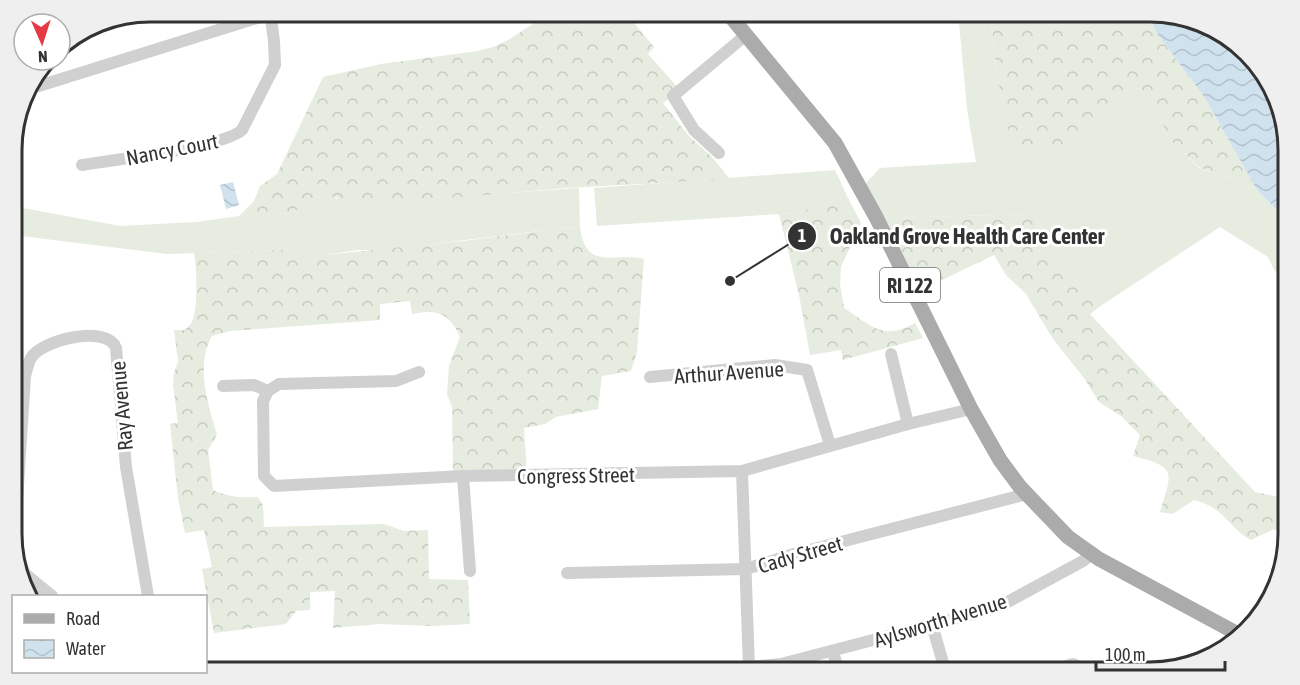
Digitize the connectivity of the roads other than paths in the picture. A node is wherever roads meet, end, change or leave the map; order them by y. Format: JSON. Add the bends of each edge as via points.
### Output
{"nodes":[{"id":1,"x":243,"y":22,"type":"edge"},
{"id":2,"x":273,"y":22,"type":"edge"},
{"id":3,"x":735,"y":22,"type":"edge"},
{"id":4,"x":746,"y":35,"type":"junction"},
{"id":5,"x":40,"y":86,"type":"edge"},
{"id":6,"x":719,"y":153,"type":"dead end"},
{"id":7,"x":82,"y":165,"type":"dead end"},
{"id":8,"x":891,"y":354,"type":"dead end"},
{"id":9,"x":418,"y":372,"type":"dead end"},
{"id":10,"x":651,"y":377,"type":"dead end"},
{"id":11,"x":223,"y":386,"type":"dead end"},
{"id":12,"x":268,"y":391,"type":"junction"},
{"id":13,"x":971,"y":409,"type":"junction"},
{"id":14,"x":22,"y":418,"type":"edge"},
{"id":15,"x":909,"y":423,"type":"junction"},
{"id":16,"x":830,"y":445,"type":"junction"},
{"id":17,"x":742,"y":471,"type":"junction"},
{"id":18,"x":462,"y":476,"type":"junction"},
{"id":19,"x":1027,"y":494,"type":"junction"},
{"id":20,"x":1093,"y":553,"type":"junction"},
{"id":21,"x":746,"y":569,"type":"junction"},
{"id":22,"x":470,"y":571,"type":"dead end"},
{"id":23,"x":567,"y":573,"type":"dead end"},
{"id":24,"x":30,"y":578,"type":"edge"},
{"id":25,"x":50,"y":595,"type":"edge"},
{"id":26,"x":148,"y":595,"type":"edge"},
{"id":27,"x":932,"y":625,"type":"junction"},
{"id":28,"x":1234,"y":631,"type":"edge"},
{"id":29,"x":833,"y":652,"type":"junction"},
{"id":30,"x":749,"y":662,"type":"edge"},
{"id":31,"x":786,"y":662,"type":"edge"},
{"id":32,"x":836,"y":662,"type":"edge"},
{"id":33,"x":943,"y":662,"type":"edge"}],
"edges":[{"from":1,"to":5,"type":"street"},
{"from":2,"to":7,"type":"street","name":"Nancy Court","via":[[275,65],[248,120],[236,135]]},
{"from":3,"to":4,"type":"main road","number":"RI 122"},
{"from":4,"to":6,"type":"street","via":[[673,96],[694,130]]},
{"from":4,"to":13,"type":"main road","number":"RI 122","via":[[835,143]]},
{"from":8,"to":15,"type":"street"},
{"from":9,"to":12,"type":"street","via":[[396,381],[279,384]]},
{"from":10,"to":16,"type":"street","name":"Arthur Avenue","via":[[775,365],[807,370]]},
{"from":11,"to":12,"type":"street","via":[[254,385]]},
{"from":12,"to":18,"type":"street","name":"Congress Street","via":[[263,401],[264,477],[274,486]]},
{"from":13,"to":15,"type":"street","name":"Congress Street"},
{"from":13,"to":19,"type":"main road","number":"RI 122","via":[[1000,460]]},
{"from":14,"to":26,"type":"street","name":"Ray Avenue","via":[[25,376],[31,357],[64,340],[92,335],[111,340],[116,348],[126,467]]},
{"from":15,"to":16,"type":"street","name":"Congress Street"},
{"from":16,"to":17,"type":"street","name":"Congress Street"},
{"from":17,"to":18,"type":"street","name":"Congress Street"},
{"from":17,"to":21,"type":"street"},
{"from":18,"to":22,"type":"street"},
{"from":19,"to":20,"type":"main road","number":"RI 122","via":[[1068,537]]},
{"from":19,"to":21,"type":"street","name":"Cady Street"},
{"from":20,"to":27,"type":"street","name":"Aylsworth Avenue","via":[[1002,605]]},
{"from":20,"to":28,"type":"main road","number":"RI 122"},
{"from":21,"to":23,"type":"street","name":"Cady Street"},
{"from":21,"to":30,"type":"street"},
{"from":24,"to":25,"type":"street","name":"Ray Avenue"},
{"from":27,"to":29,"type":"street","name":"Aylsworth Avenue"},
{"from":27,"to":33,"type":"street"},
{"from":29,"to":31,"type":"street","name":"Aylsworth Avenue"},
{"from":29,"to":32,"type":"street"}]}
